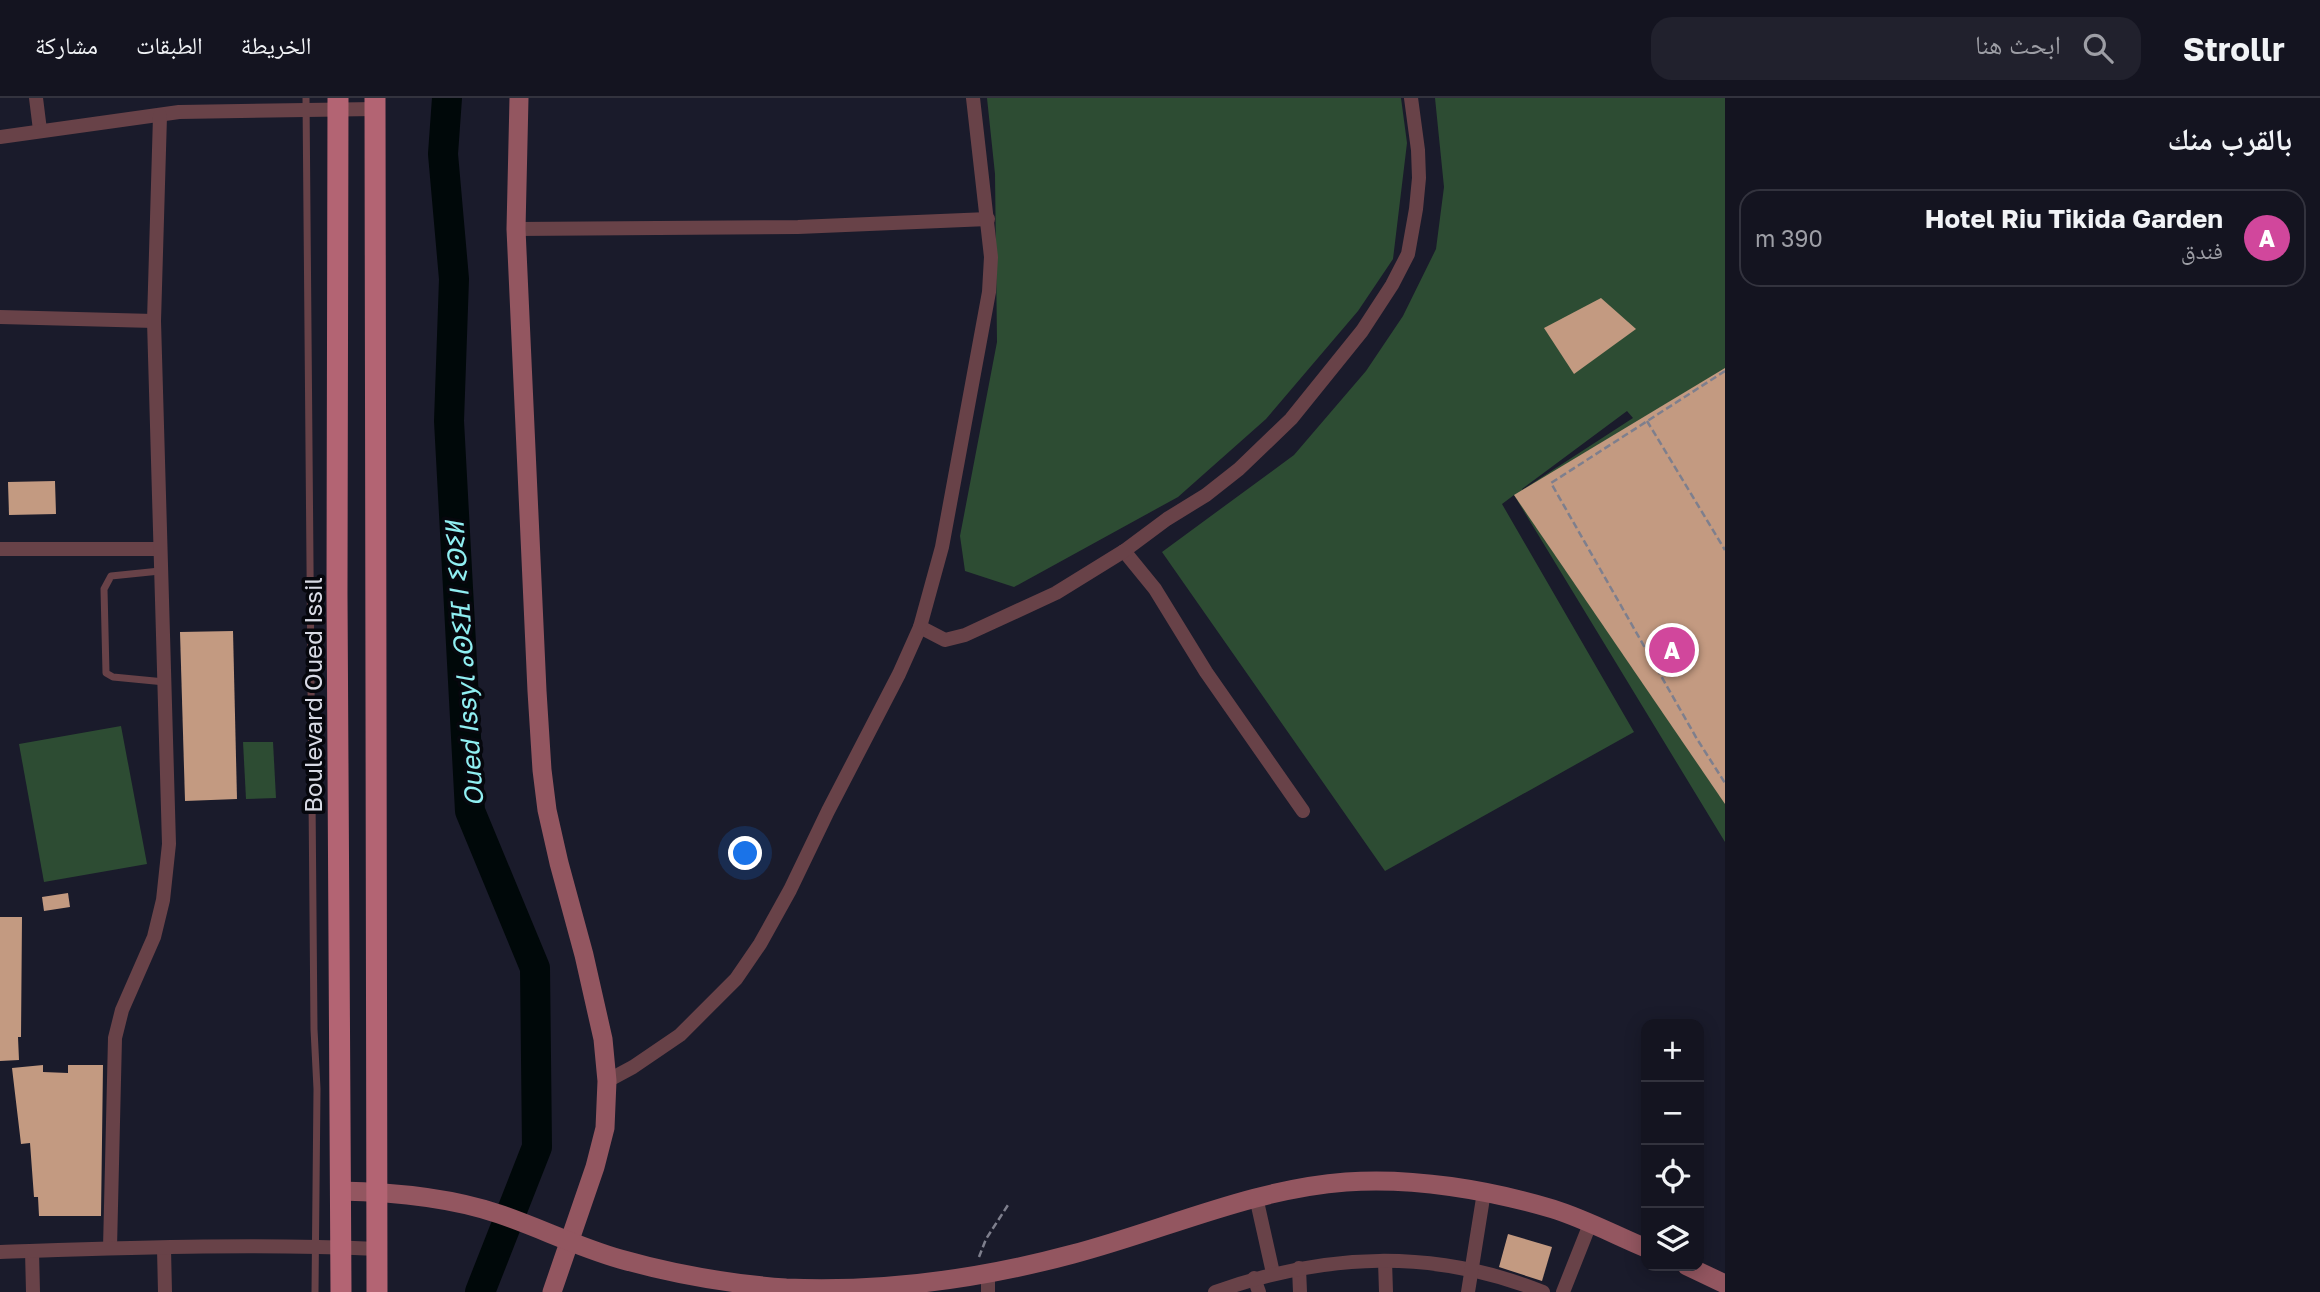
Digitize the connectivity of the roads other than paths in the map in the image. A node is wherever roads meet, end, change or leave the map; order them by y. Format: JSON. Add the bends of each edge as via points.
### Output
{"nodes":[{"id":1,"x":36,"y":98,"type":"edge"},
{"id":2,"x":519,"y":98,"type":"edge"},
{"id":3,"x":973,"y":98,"type":"edge"},
{"id":4,"x":1411,"y":98,"type":"edge"},
{"id":5,"x":306,"y":104,"type":"edge"},
{"id":6,"x":338,"y":104,"type":"edge"},
{"id":7,"x":375,"y":104,"type":"edge"},
{"id":8,"x":160,"y":116,"type":"junction"},
{"id":9,"x":40,"y":130,"type":"junction"},
{"id":10,"x":0,"y":137,"type":"edge"},
{"id":11,"x":988,"y":219,"type":"junction"},
{"id":12,"x":516,"y":229,"type":"junction"},
{"id":13,"x":0,"y":317,"type":"edge"},
{"id":14,"x":154,"y":321,"type":"junction"},
{"id":15,"x":0,"y":549,"type":"edge"},
{"id":16,"x":159,"y":549,"type":"junction"},
{"id":17,"x":1124,"y":551,"type":"junction"},
{"id":18,"x":160,"y":571,"type":"junction"},
{"id":19,"x":920,"y":627,"type":"junction"},
{"id":20,"x":166,"y":682,"type":"junction"},
{"id":21,"x":1303,"y":811,"type":"dead end"},
{"id":22,"x":607,"y":1082,"type":"junction"},
{"id":23,"x":340,"y":1191,"type":"junction"},
{"id":24,"x":375,"y":1192,"type":"junction"},
{"id":25,"x":1484,"y":1192,"type":"junction"},
{"id":26,"x":1256,"y":1197,"type":"junction"},
{"id":27,"x":1590,"y":1224,"type":"junction"},
{"id":28,"x":569,"y":1242,"type":"junction"},
{"id":29,"x":1641,"y":1246,"type":"edge"},
{"id":30,"x":315,"y":1247,"type":"junction"},
{"id":31,"x":342,"y":1247,"type":"junction"},
{"id":32,"x":110,"y":1248,"type":"junction"},
{"id":33,"x":164,"y":1249,"type":"junction"},
{"id":34,"x":377,"y":1249,"type":"junction"},
{"id":35,"x":32,"y":1251,"type":"junction"},
{"id":36,"x":0,"y":1252,"type":"edge"},
{"id":37,"x":1385,"y":1261,"type":"junction"},
{"id":38,"x":1299,"y":1268,"type":"junction"},
{"id":39,"x":1472,"y":1270,"type":"junction"},
{"id":40,"x":1698,"y":1271,"type":"edge"},
{"id":41,"x":1273,"y":1273,"type":"junction"},
{"id":42,"x":982,"y":1281,"type":"edge"},
{"id":43,"x":1725,"y":1284,"type":"edge"},
{"id":44,"x":1257,"y":1285,"type":"edge"},
{"id":45,"x":33,"y":1292,"type":"edge"},
{"id":46,"x":165,"y":1292,"type":"edge"},
{"id":47,"x":315,"y":1292,"type":"edge"},
{"id":48,"x":341,"y":1292,"type":"edge"},
{"id":49,"x":377,"y":1292,"type":"edge"},
{"id":50,"x":552,"y":1292,"type":"edge"},
{"id":51,"x":1215,"y":1292,"type":"edge"},
{"id":52,"x":1300,"y":1292,"type":"edge"},
{"id":53,"x":1386,"y":1292,"type":"edge"},
{"id":54,"x":1468,"y":1292,"type":"edge"},
{"id":55,"x":1543,"y":1292,"type":"edge"},
{"id":56,"x":1563,"y":1292,"type":"edge"}],
"edges":[{"from":1,"to":9,"type":"street"},
{"from":2,"to":12,"type":"street"},
{"from":3,"to":11,"type":"street"},
{"from":4,"to":17,"type":"street","via":[[1419,178],[1412,233],[1408,254],[1376,310],[1264,447],[1206,495]]},
{"from":5,"to":6,"type":"street"},
{"from":5,"to":8,"type":"street"},
{"from":5,"to":30,"type":"lane"},
{"from":6,"to":7,"type":"street"},
{"from":6,"to":23,"type":"main road","name":"Boulevard Oued Issil"},
{"from":7,"to":24,"type":"main road"},
{"from":8,"to":9,"type":"street"},
{"from":8,"to":14,"type":"street"},
{"from":9,"to":10,"type":"street"},
{"from":11,"to":12,"type":"street","via":[[798,227]]},
{"from":11,"to":19,"type":"street","via":[[991,257],[982,335],[942,547]]},
{"from":12,"to":22,"type":"street","via":[[542,770],[559,863],[603,1039]]},
{"from":13,"to":14,"type":"street"},
{"from":14,"to":16,"type":"street"},
{"from":15,"to":16,"type":"street"},
{"from":16,"to":18,"type":"street"},
{"from":17,"to":19,"type":"street","via":[[1056,593],[965,635],[945,640]]},
{"from":17,"to":21,"type":"street","via":[[1155,589],[1206,672]]},
{"from":18,"to":20,"type":"street"},
{"from":18,"to":20,"type":"lane","via":[[111,576],[104,589],[106,673]]},
{"from":19,"to":22,"type":"street","via":[[790,890],[736,979],[680,1035]]},
{"from":20,"to":32,"type":"street","via":[[169,844],[154,937],[122,1010],[115,1038]]},
{"from":22,"to":28,"type":"street","via":[[605,1128]]},
{"from":23,"to":24,"type":"street"},
{"from":23,"to":31,"type":"main road","name":"Boulevard Oued Issil"},
{"from":24,"to":28,"type":"street","via":[[438,1199],[496,1213]]},
{"from":24,"to":34,"type":"main road"},
{"from":25,"to":26,"type":"street","via":[[1406,1182],[1348,1181]]},
{"from":25,"to":27,"type":"street"},
{"from":25,"to":39,"type":"street"},
{"from":26,"to":41,"type":"street"},
{"from":26,"to":42,"type":"street"},
{"from":27,"to":29,"type":"street"},
{"from":27,"to":56,"type":"street"},
{"from":28,"to":42,"type":"street","via":[[671,1273],[786,1288]]},
{"from":28,"to":50,"type":"street"},
{"from":30,"to":31,"type":"street"},
{"from":30,"to":33,"type":"street"},
{"from":30,"to":47,"type":"lane"},
{"from":31,"to":34,"type":"street"},
{"from":31,"to":48,"type":"main road","name":"Boulevard Oued Issil"},
{"from":32,"to":33,"type":"street"},
{"from":32,"to":35,"type":"street"},
{"from":33,"to":46,"type":"street"},
{"from":34,"to":49,"type":"main road"},
{"from":35,"to":36,"type":"street"},
{"from":35,"to":45,"type":"street"},
{"from":37,"to":38,"type":"street"},
{"from":37,"to":39,"type":"street"},
{"from":37,"to":53,"type":"street"},
{"from":38,"to":41,"type":"street"},
{"from":38,"to":52,"type":"street"},
{"from":39,"to":54,"type":"street"},
{"from":39,"to":55,"type":"street"},
{"from":40,"to":43,"type":"street"},
{"from":41,"to":44,"type":"street"},
{"from":44,"to":51,"type":"street"}]}
